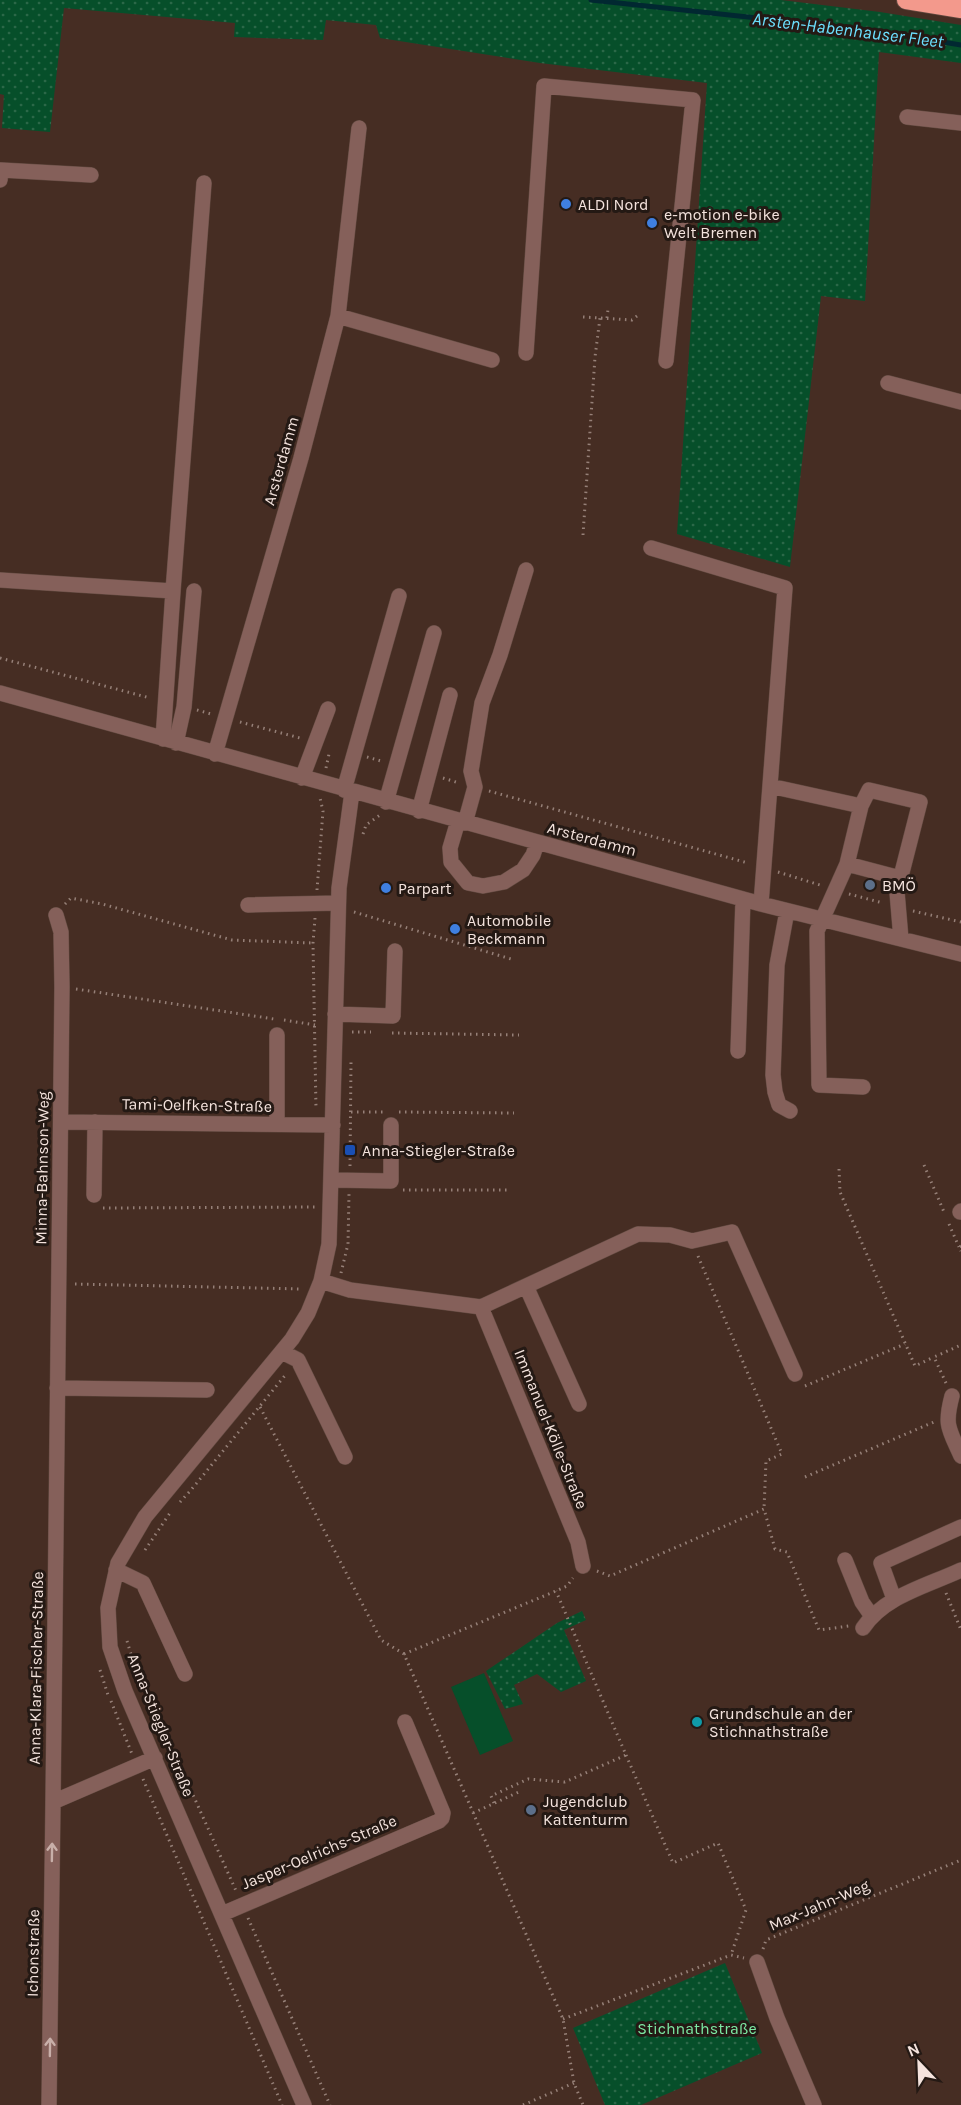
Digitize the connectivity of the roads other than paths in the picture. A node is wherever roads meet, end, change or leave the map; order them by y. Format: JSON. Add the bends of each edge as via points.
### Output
{"nodes":[{"id":1,"x":906,"y":0,"type":"edge"},
{"id":2,"x":961,"y":9,"type":"edge"},
{"id":3,"x":907,"y":117,"type":"dead end"},
{"id":4,"x":961,"y":123,"type":"edge"},
{"id":5,"x":360,"y":129,"type":"dead end"},
{"id":6,"x":91,"y":175,"type":"dead end"},
{"id":7,"x":0,"y":180,"type":"edge"},
{"id":8,"x":204,"y":183,"type":"dead end"},
{"id":9,"x":338,"y":316,"type":"junction"},
{"id":10,"x":526,"y":352,"type":"dead end"},
{"id":11,"x":492,"y":360,"type":"dead end"},
{"id":12,"x":666,"y":361,"type":"dead end"},
{"id":13,"x":888,"y":383,"type":"dead end"},
{"id":14,"x":961,"y":402,"type":"edge"},
{"id":15,"x":651,"y":548,"type":"dead end"},
{"id":16,"x":526,"y":570,"type":"dead end"},
{"id":17,"x":0,"y":580,"type":"edge"},
{"id":18,"x":173,"y":591,"type":"junction"},
{"id":19,"x":194,"y":591,"type":"dead end"},
{"id":20,"x":399,"y":596,"type":"dead end"},
{"id":21,"x":434,"y":633,"type":"dead end"},
{"id":22,"x":0,"y":693,"type":"edge"},
{"id":23,"x":450,"y":695,"type":"dead end"},
{"id":24,"x":328,"y":709,"type":"dead end"},
{"id":25,"x":169,"y":741,"type":"junction"},
{"id":26,"x":215,"y":754,"type":"junction"},
{"id":27,"x":302,"y":778,"type":"junction"},
{"id":28,"x":770,"y":786,"type":"junction"},
{"id":29,"x":348,"y":791,"type":"junction"},
{"id":30,"x":385,"y":801,"type":"junction"},
{"id":31,"x":861,"y":806,"type":"junction"},
{"id":32,"x":419,"y":811,"type":"junction"},
{"id":33,"x":462,"y":822,"type":"junction"},
{"id":34,"x":537,"y":843,"type":"junction"},
{"id":35,"x":847,"y":864,"type":"junction"},
{"id":36,"x":900,"y":878,"type":"junction"},
{"id":37,"x":743,"y":899,"type":"junction"},
{"id":38,"x":338,"y":903,"type":"junction"},
{"id":39,"x":761,"y":904,"type":"junction"},
{"id":40,"x":248,"y":905,"type":"dead end"},
{"id":41,"x":787,"y":911,"type":"junction"},
{"id":42,"x":56,"y":915,"type":"road end"},
{"id":43,"x":821,"y":919,"type":"junction"},
{"id":44,"x":901,"y":939,"type":"junction"},
{"id":45,"x":395,"y":951,"type":"dead end"},
{"id":46,"x":961,"y":954,"type":"edge"},
{"id":47,"x":335,"y":1014,"type":"junction"},
{"id":48,"x":277,"y":1035,"type":"dead end"},
{"id":49,"x":738,"y":1051,"type":"dead end"},
{"id":50,"x":863,"y":1087,"type":"dead end"},
{"id":51,"x":790,"y":1111,"type":"dead end"},
{"id":52,"x":61,"y":1122,"type":"junction"},
{"id":53,"x":94,"y":1122,"type":"junction"},
{"id":54,"x":277,"y":1124,"type":"junction"},
{"id":55,"x":333,"y":1125,"type":"junction"},
{"id":56,"x":391,"y":1125,"type":"dead end"},
{"id":57,"x":332,"y":1180,"type":"junction"},
{"id":58,"x":93,"y":1202,"type":"road end"},
{"id":59,"x":321,"y":1281,"type":"junction"},
{"id":60,"x":526,"y":1286,"type":"junction"},
{"id":61,"x":481,"y":1307,"type":"junction"},
{"id":62,"x":282,"y":1352,"type":"junction"},
{"id":63,"x":795,"y":1374,"type":"road end"},
{"id":64,"x":57,"y":1388,"type":"junction"},
{"id":65,"x":207,"y":1390,"type":"dead end"},
{"id":66,"x":952,"y":1396,"type":"road end"},
{"id":67,"x":579,"y":1404,"type":"dead end"},
{"id":68,"x":57,"y":1423,"type":"joint"},
{"id":69,"x":961,"y":1456,"type":"edge"},
{"id":70,"x":345,"y":1457,"type":"dead end"},
{"id":71,"x":961,"y":1527,"type":"edge"},
{"id":72,"x":845,"y":1560,"type":"dead end"},
{"id":73,"x":583,"y":1566,"type":"road end"},
{"id":74,"x":961,"y":1570,"type":"edge"},
{"id":75,"x":123,"y":1573,"type":"junction"},
{"id":76,"x":894,"y":1599,"type":"junction"},
{"id":77,"x":185,"y":1674,"type":"dead end"},
{"id":78,"x":405,"y":1722,"type":"dead end"},
{"id":79,"x":154,"y":1758,"type":"junction"},
{"id":80,"x":53,"y":1802,"type":"junction"},
{"id":81,"x":222,"y":1914,"type":"junction"},
{"id":82,"x":757,"y":1962,"type":"road end"},
{"id":83,"x":49,"y":2105,"type":"edge"},
{"id":84,"x":304,"y":2105,"type":"edge"},
{"id":85,"x":814,"y":2105,"type":"edge"}],
"edges":[{"from":1,"to":2,"type":"highway"},
{"from":3,"to":4,"type":"street"},
{"from":5,"to":9,"type":"street","name":"Arsterdamm"},
{"from":6,"to":7,"type":"street","via":[[1,170]]},
{"from":8,"to":18,"type":"street"},
{"from":9,"to":11,"type":"street"},
{"from":9,"to":26,"type":"street","name":"Arsterdamm"},
{"from":10,"to":12,"type":"street","via":[[544,86],[693,100]]},
{"from":13,"to":14,"type":"street"},
{"from":15,"to":28,"type":"street","via":[[785,588]]},
{"from":16,"to":33,"type":"street","via":[[482,703],[471,771],[475,787]]},
{"from":17,"to":18,"type":"street"},
{"from":18,"to":25,"type":"street"},
{"from":19,"to":25,"type":"street","via":[[184,707]]},
{"from":20,"to":29,"type":"street","name":"Anna-Stiegler-Straße"},
{"from":21,"to":30,"type":"street"},
{"from":22,"to":25,"type":"street","name":"Arsterdamm"},
{"from":23,"to":32,"type":"street"},
{"from":24,"to":27,"type":"street"},
{"from":25,"to":26,"type":"street","name":"Arsterdamm"},
{"from":26,"to":27,"type":"street","name":"Arsterdamm"},
{"from":27,"to":29,"type":"street","name":"Arsterdamm"},
{"from":28,"to":31,"type":"street"},
{"from":28,"to":39,"type":"street"},
{"from":29,"to":30,"type":"street","name":"Arsterdamm"},
{"from":29,"to":38,"type":"street","name":"Anna-Stiegler-Straße"},
{"from":30,"to":32,"type":"street","name":"Arsterdamm"},
{"from":31,"to":35,"type":"street"},
{"from":31,"to":36,"type":"street","via":[[869,790],[920,802]]},
{"from":32,"to":33,"type":"street","name":"Arsterdamm"},
{"from":33,"to":34,"type":"street","name":"Arsterdamm"},
{"from":33,"to":34,"type":"street","via":[[450,848],[451,862],[468,883],[483,886],[504,882],[523,870]]},
{"from":34,"to":37,"type":"street","name":"Arsterdamm"},
{"from":35,"to":36,"type":"street"},
{"from":35,"to":43,"type":"street"},
{"from":36,"to":44,"type":"street","via":[[897,892]]},
{"from":37,"to":39,"type":"street","name":"Arsterdamm"},
{"from":37,"to":49,"type":"street"},
{"from":38,"to":40,"type":"street"},
{"from":38,"to":47,"type":"street","name":"Anna-Stiegler-Straße"},
{"from":39,"to":41,"type":"street","name":"Arsterdamm"},
{"from":41,"to":43,"type":"street","name":"Arsterdamm"},
{"from":41,"to":51,"type":"street","via":[[777,965],[773,1075],[779,1105]]},
{"from":42,"to":52,"type":"street","name":"Minna-Bahnson-Weg","via":[[61,932],[63,987]]},
{"from":43,"to":44,"type":"street","name":"Arsterdamm"},
{"from":43,"to":50,"type":"street","via":[[819,1085]]},
{"from":44,"to":46,"type":"street","name":"Arsterdamm"},
{"from":45,"to":47,"type":"street","via":[[393,1017]]},
{"from":47,"to":55,"type":"street","name":"Anna-Stiegler-Straße"},
{"from":48,"to":54,"type":"street"},
{"from":52,"to":53,"type":"street","name":"Tami-Oelfken-Straße"},
{"from":52,"to":64,"type":"street","name":"Minna-Bahnson-Weg"},
{"from":53,"to":54,"type":"street","name":"Tami-Oelfken-Straße"},
{"from":53,"to":58,"type":"street"},
{"from":54,"to":55,"type":"street","name":"Tami-Oelfken-Straße"},
{"from":55,"to":57,"type":"street","name":"Anna-Stiegler-Straße"},
{"from":56,"to":57,"type":"street","via":[[391,1181]]},
{"from":57,"to":59,"type":"street","name":"Anna-Stiegler-Straße","via":[[329,1244]]},
{"from":59,"to":61,"type":"street","via":[[350,1290]]},
{"from":59,"to":62,"type":"street","name":"Anna-Stiegler-Straße","via":[[308,1314]]},
{"from":60,"to":61,"type":"street"},
{"from":60,"to":63,"type":"street","via":[[639,1234],[670,1235],[692,1241],[732,1232]]},
{"from":60,"to":67,"type":"street"},
{"from":61,"to":73,"type":"street","name":"Immanuel-Kölle-Straße","via":[[578,1542]]},
{"from":62,"to":70,"type":"street","via":[[298,1360]]},
{"from":62,"to":75,"type":"street","name":"Anna-Stiegler-Straße","via":[[146,1517],[118,1563]]},
{"from":64,"to":65,"type":"street"},
{"from":64,"to":68,"type":"street","name":"Minna-Bahnson-Weg"},
{"from":66,"to":69,"type":"street","via":[[948,1426]]},
{"from":68,"to":80,"type":"street","name":"Anna-Klara-Fischer-Straße"},
{"from":71,"to":76,"type":"street","via":[[881,1563]]},
{"from":72,"to":76,"type":"street","via":[[867,1621]]},
{"from":74,"to":76,"type":"street"},
{"from":75,"to":77,"type":"street","via":[[143,1583]]},
{"from":75,"to":79,"type":"street","name":"Anna-Stiegler-Straße","via":[[108,1608],[110,1647]]},
{"from":78,"to":81,"type":"street","name":"Jasper-Oelrichs-Straße","via":[[442,1818]]},
{"from":79,"to":80,"type":"street"},
{"from":79,"to":81,"type":"street","name":"Anna-Stiegler-Straße"},
{"from":83,"to":80,"type":"street","name":"Ichonstraße","one_way":true},
{"from":81,"to":84,"type":"street","name":"Anna-Stiegler-Straße"},
{"from":82,"to":85,"type":"street"}]}
